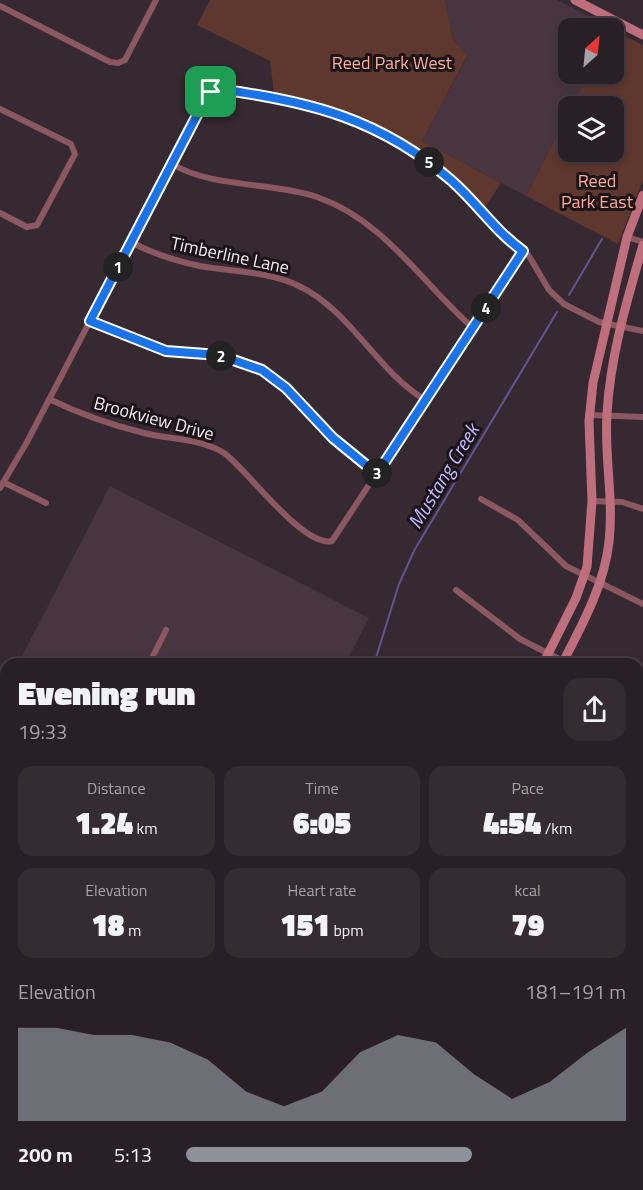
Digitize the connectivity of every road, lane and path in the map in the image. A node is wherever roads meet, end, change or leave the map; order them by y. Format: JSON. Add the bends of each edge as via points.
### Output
{"nodes":[{"id":1,"x":156,"y":0,"type":"edge"},
{"id":2,"x":574,"y":0,"type":"edge"},
{"id":3,"x":0,"y":6,"type":"edge"},
{"id":4,"x":643,"y":35,"type":"edge"},
{"id":5,"x":0,"y":109,"type":"edge"},
{"id":6,"x":171,"y":164,"type":"junction"},
{"id":7,"x":643,"y":195,"type":"edge"},
{"id":8,"x":0,"y":213,"type":"edge"},
{"id":9,"x":627,"y":237,"type":"junction"},
{"id":10,"x":131,"y":242,"type":"junction"},
{"id":11,"x":643,"y":243,"type":"edge"},
{"id":12,"x":523,"y":251,"type":"junction"},
{"id":13,"x":90,"y":321,"type":"junction"},
{"id":14,"x":606,"y":323,"type":"junction"},
{"id":15,"x":621,"y":327,"type":"junction"},
{"id":16,"x":473,"y":328,"type":"junction"},
{"id":17,"x":643,"y":332,"type":"edge"},
{"id":18,"x":49,"y":399,"type":"junction"},
{"id":19,"x":425,"y":400,"type":"junction"},
{"id":20,"x":590,"y":415,"type":"junction"},
{"id":21,"x":606,"y":415,"type":"junction"},
{"id":22,"x":643,"y":417,"type":"edge"},
{"id":23,"x":377,"y":474,"type":"junction"},
{"id":24,"x":2,"y":486,"type":"edge"},
{"id":25,"x":481,"y":499,"type":"dead end"},
{"id":26,"x":592,"y":501,"type":"junction"},
{"id":27,"x":609,"y":501,"type":"junction"},
{"id":28,"x":46,"y":503,"type":"dead end"},
{"id":29,"x":643,"y":509,"type":"edge"},
{"id":30,"x":584,"y":576,"type":"junction"},
{"id":31,"x":600,"y":583,"type":"junction"},
{"id":32,"x":456,"y":590,"type":"dead end"},
{"id":33,"x":643,"y":604,"type":"edge"},
{"id":34,"x":166,"y":630,"type":"dead end"},
{"id":35,"x":548,"y":654,"type":"junction"},
{"id":36,"x":152,"y":658,"type":"edge"},
{"id":37,"x":546,"y":658,"type":"edge"},
{"id":38,"x":555,"y":658,"type":"edge"},
{"id":39,"x":568,"y":658,"type":"edge"}],
"edges":[{"from":1,"to":3,"type":"street","via":[[125,60],[114,64]]},
{"from":2,"to":4,"type":"main road"},
{"from":5,"to":8,"type":"street","via":[[75,150],[37,225],[27,227]]},
{"from":6,"to":10,"type":"street"},
{"from":6,"to":12,"type":"street","via":[[208,94],[214,90],[312,105],[394,138],[454,183],[497,231]]},
{"from":6,"to":16,"type":"street","via":[[207,177],[293,190],[341,207],[390,242]]},
{"from":7,"to":9,"type":"main road"},
{"from":9,"to":11,"type":"street"},
{"from":9,"to":14,"type":"main road"},
{"from":10,"to":13,"type":"street"},
{"from":10,"to":19,"type":"street","name":"Timberline Lane","via":[[164,257],[272,276],[299,286],[329,306],[387,369]]},
{"from":11,"to":15,"type":"main road"},
{"from":12,"to":14,"type":"street","via":[[557,298]]},
{"from":12,"to":16,"type":"street"},
{"from":13,"to":18,"type":"street"},
{"from":13,"to":23,"type":"street","via":[[166,351],[227,357],[262,370]]},
{"from":14,"to":15,"type":"street"},
{"from":14,"to":20,"type":"main road"},
{"from":15,"to":17,"type":"street"},
{"from":15,"to":21,"type":"main road"},
{"from":16,"to":19,"type":"street"},
{"from":18,"to":23,"type":"street","name":"Brookview Drive","via":[[100,421],[216,448],[293,522],[321,541],[335,539]]},
{"from":18,"to":24,"type":"street"},
{"from":19,"to":23,"type":"street"},
{"from":20,"to":21,"type":"street"},
{"from":20,"to":26,"type":"main road"},
{"from":21,"to":22,"type":"street"},
{"from":21,"to":27,"type":"main road"},
{"from":24,"to":28,"type":"street"},
{"from":25,"to":30,"type":"street","via":[[518,520],[566,566]]},
{"from":26,"to":27,"type":"street"},
{"from":26,"to":30,"type":"main road"},
{"from":27,"to":29,"type":"street"},
{"from":27,"to":31,"type":"main road","via":[[609,543]]},
{"from":30,"to":31,"type":"street"},
{"from":30,"to":35,"type":"main road"},
{"from":31,"to":33,"type":"street"},
{"from":31,"to":39,"type":"main road"},
{"from":32,"to":35,"type":"street","via":[[520,639]]},
{"from":34,"to":36,"type":"street"},
{"from":35,"to":37,"type":"main road"},
{"from":35,"to":38,"type":"street"}]}
